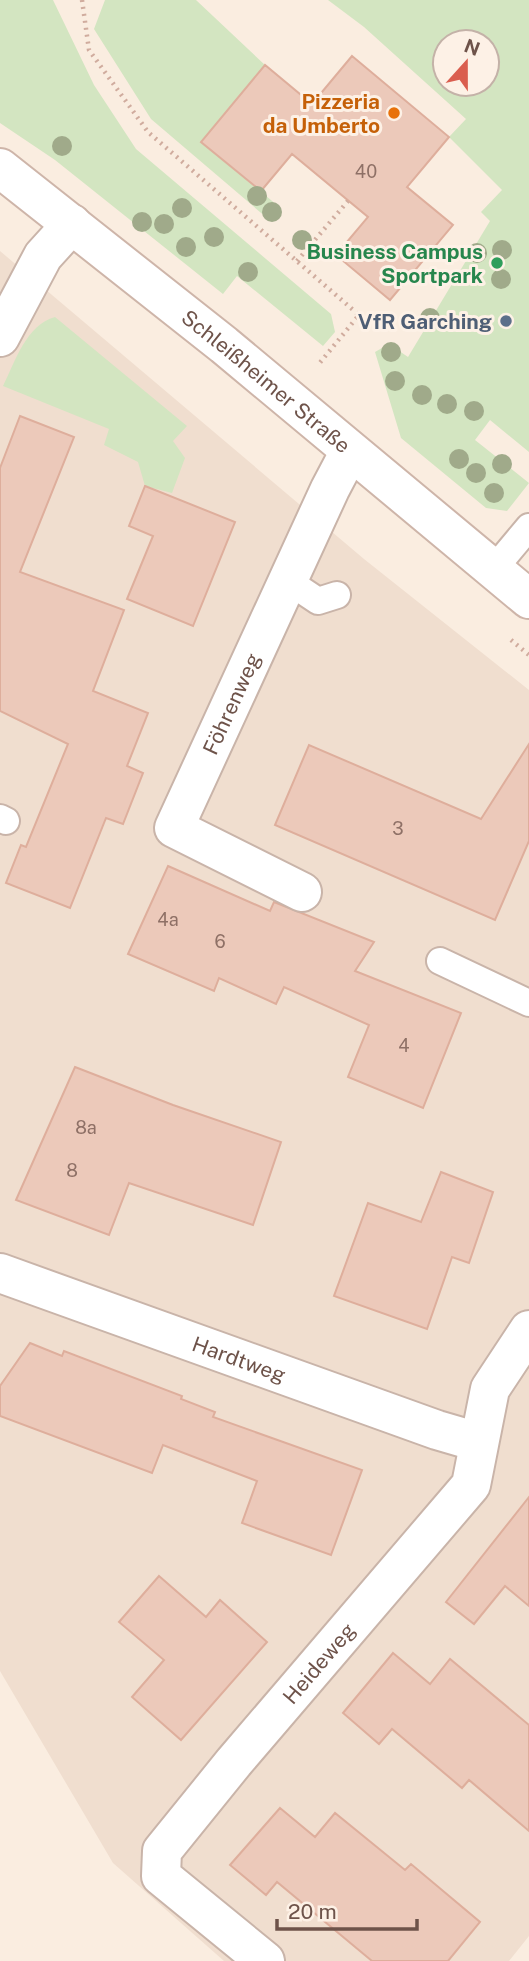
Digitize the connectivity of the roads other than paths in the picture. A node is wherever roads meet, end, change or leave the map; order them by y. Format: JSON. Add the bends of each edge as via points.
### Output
{"nodes":[{"id":1,"x":0,"y":169,"type":"edge"},
{"id":2,"x":72,"y":224,"type":"junction"},
{"id":3,"x":0,"y":337,"type":"edge"},
{"id":4,"x":350,"y":451,"type":"junction"},
{"id":5,"x":529,"y":527,"type":"edge"},
{"id":6,"x":493,"y":570,"type":"junction"},
{"id":7,"x":288,"y":581,"type":"junction"},
{"id":8,"x":337,"y":596,"type":"dead end"},
{"id":9,"x":529,"y":599,"type":"edge"},
{"id":10,"x":302,"y":892,"type":"dead end"},
{"id":11,"x":440,"y":961,"type":"dead end"},
{"id":12,"x":529,"y":1003,"type":"edge"},
{"id":13,"x":0,"y":1273,"type":"edge"},
{"id":14,"x":529,"y":1330,"type":"edge"},
{"id":15,"x":478,"y":1442,"type":"junction"},
{"id":16,"x":265,"y":1961,"type":"edge"}],
"edges":[{"from":1,"to":2,"type":"street","name":"Schleißheimer Straße"},
{"from":2,"to":3,"type":"street","via":[[43,256]]},
{"from":2,"to":4,"type":"street","name":"Schleißheimer Straße"},
{"from":4,"to":6,"type":"street","name":"Schleißheimer Straße"},
{"from":4,"to":7,"type":"street","name":"Föhrenweg"},
{"from":5,"to":6,"type":"lane"},
{"from":6,"to":9,"type":"street","name":"Schleißheimer Straße"},
{"from":7,"to":8,"type":"lane","via":[[318,601]]},
{"from":7,"to":10,"type":"street","name":"Föhrenweg","via":[[174,828]]},
{"from":11,"to":12,"type":"lane"},
{"from":13,"to":15,"type":"street","name":"Hardtweg"},
{"from":14,"to":15,"type":"street","name":"Heideweg","via":[[490,1389]]},
{"from":15,"to":16,"type":"street","name":"Heideweg","via":[[471,1485],[162,1851],[161,1875]]}]}
